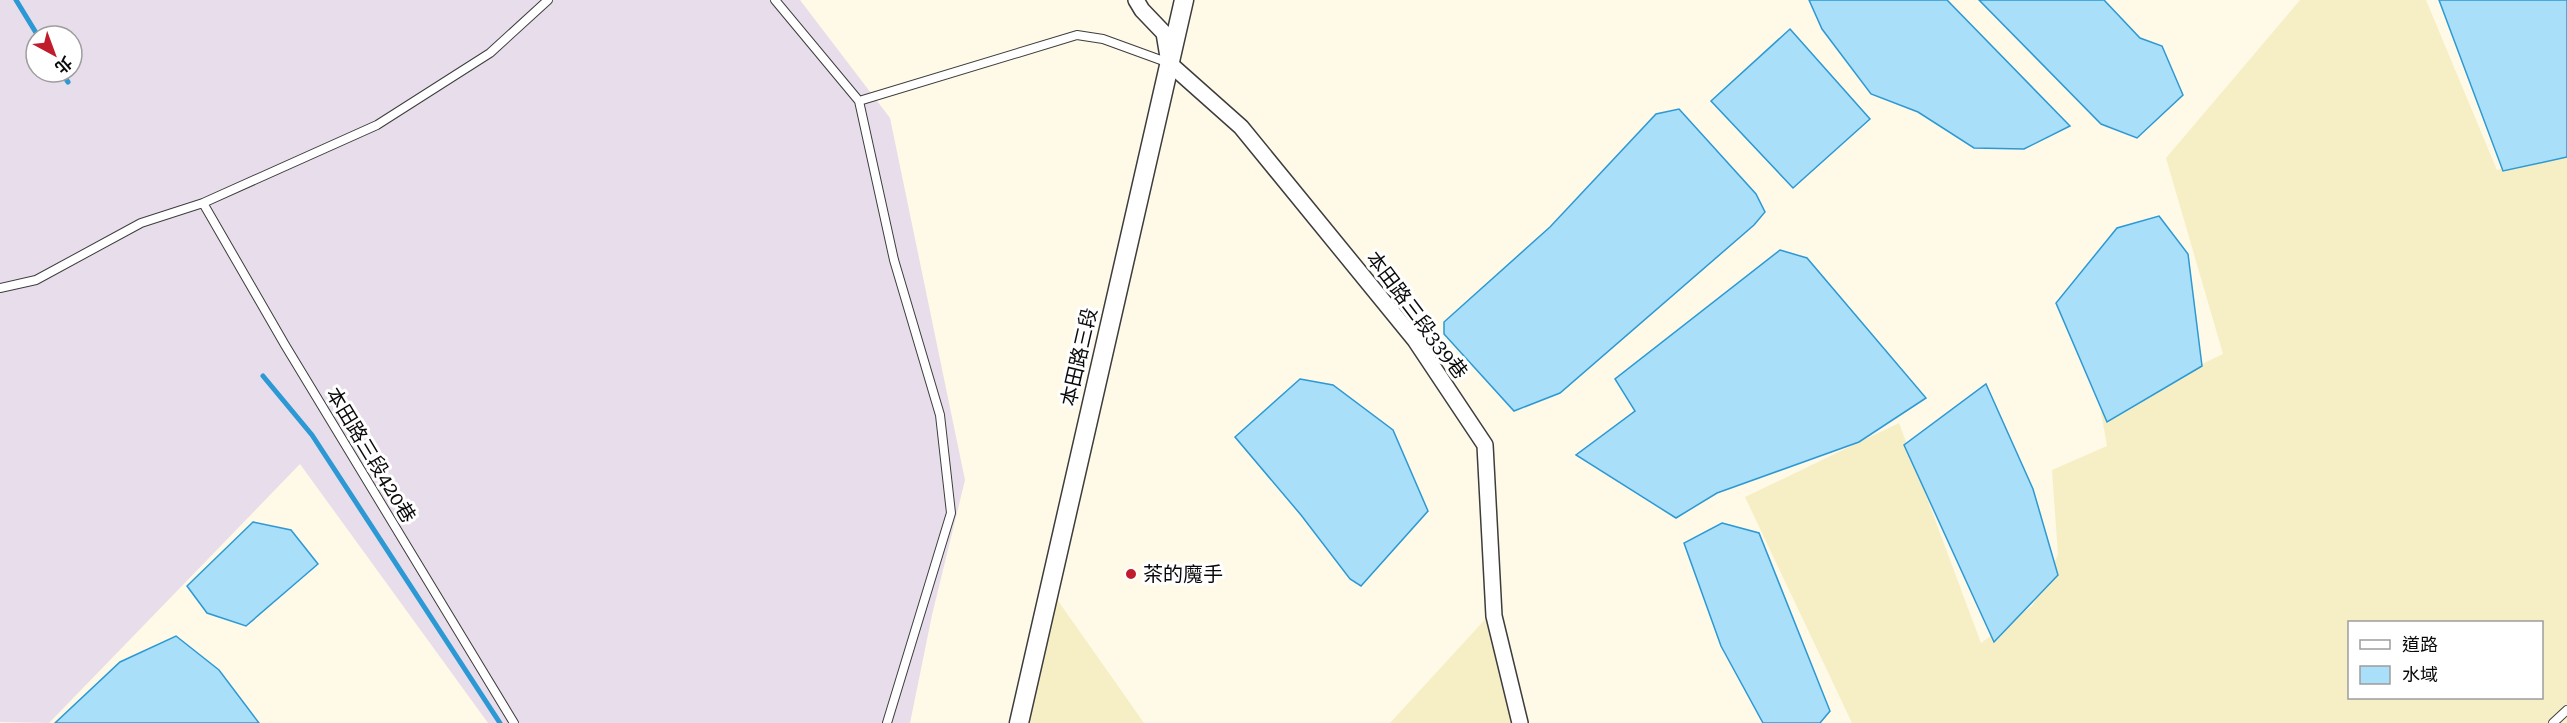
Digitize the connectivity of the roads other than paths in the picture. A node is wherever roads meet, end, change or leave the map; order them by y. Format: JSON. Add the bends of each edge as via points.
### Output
{"nodes":[{"id":1,"x":548,"y":0,"type":"edge"},
{"id":2,"x":775,"y":0,"type":"edge"},
{"id":3,"x":1136,"y":0,"type":"edge"},
{"id":4,"x":1184,"y":0,"type":"edge"},
{"id":5,"x":1169,"y":63,"type":"junction"},
{"id":6,"x":859,"y":101,"type":"junction"},
{"id":7,"x":203,"y":203,"type":"junction"},
{"id":8,"x":0,"y":288,"type":"edge"},
{"id":9,"x":2567,"y":710,"type":"edge"},
{"id":10,"x":514,"y":723,"type":"edge"},
{"id":11,"x":887,"y":723,"type":"edge"},
{"id":12,"x":1019,"y":723,"type":"edge"},
{"id":13,"x":1520,"y":723,"type":"edge"},
{"id":14,"x":2553,"y":723,"type":"edge"}],
"edges":[{"from":1,"to":7,"type":"lane","via":[[490,53],[377,125]]},
{"from":2,"to":6,"type":"lane"},
{"from":3,"to":5,"type":"street","via":[[1164,33]]},
{"from":4,"to":5,"type":"street","name":"本田路三段"},
{"from":5,"to":6,"type":"lane","via":[[1103,39],[1077,36]]},
{"from":5,"to":12,"type":"street","name":"本田路三段"},
{"from":5,"to":13,"type":"street","name":"本田路三段339巷","via":[[1240,127],[1415,340],[1485,445],[1494,616]]},
{"from":6,"to":11,"type":"lane","via":[[894,260],[940,415],[951,513]]},
{"from":7,"to":8,"type":"lane","via":[[141,223],[36,279]]},
{"from":7,"to":10,"type":"lane","name":"本田路三段420巷"},
{"from":9,"to":14,"type":"lane"}]}
